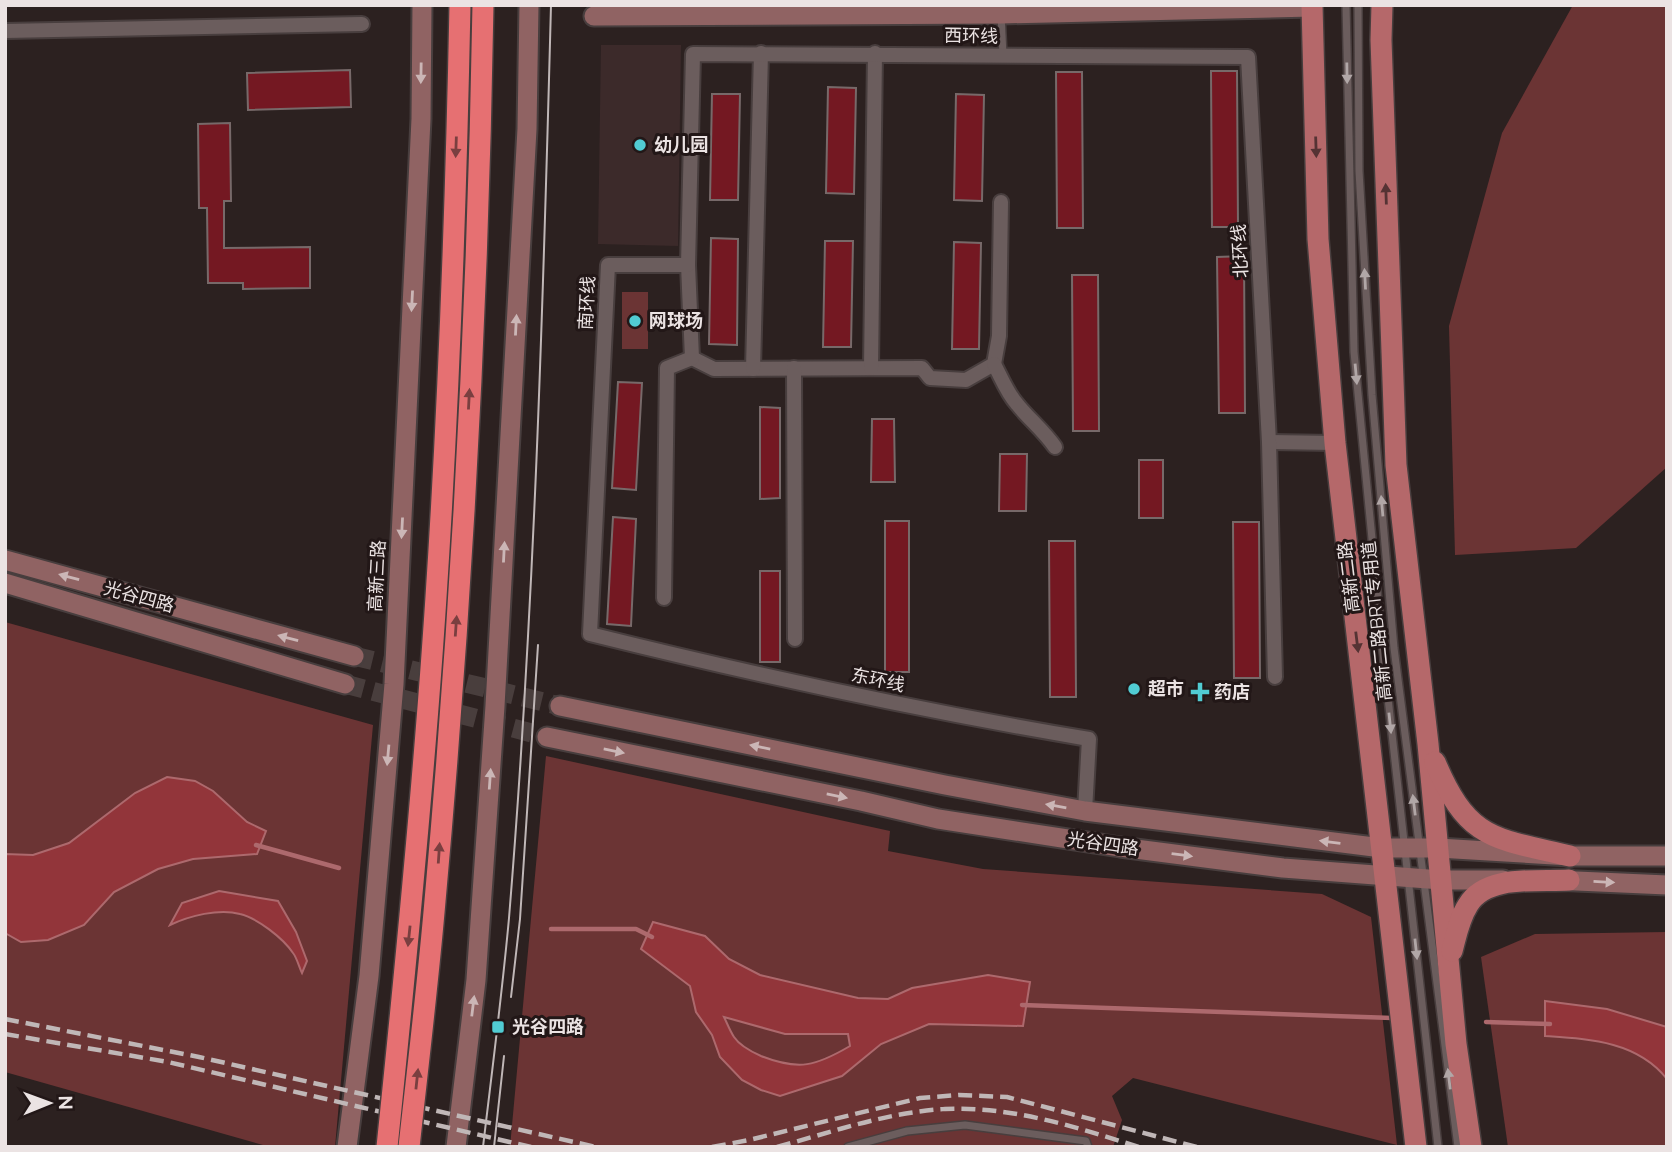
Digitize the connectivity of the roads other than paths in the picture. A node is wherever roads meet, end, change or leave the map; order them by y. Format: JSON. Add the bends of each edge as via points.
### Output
{"nodes":[{"id":1,"x":422,"y":5,"type":"edge"},
{"id":2,"x":460,"y":5,"type":"edge"},
{"id":3,"x":483,"y":5,"type":"edge"},
{"id":4,"x":529,"y":5,"type":"edge"},
{"id":5,"x":1346,"y":5,"type":"edge"},
{"id":6,"x":1357,"y":5,"type":"edge"},
{"id":7,"x":1382,"y":5,"type":"edge"},
{"id":8,"x":1312,"y":6,"type":"edge"},
{"id":9,"x":1001,"y":14,"type":"junction"},
{"id":10,"x":594,"y":16,"type":"dead end"},
{"id":11,"x":362,"y":24,"type":"dead end"},
{"id":12,"x":5,"y":32,"type":"edge"},
{"id":13,"x":761,"y":53,"type":"junction"},
{"id":14,"x":875,"y":53,"type":"junction"},
{"id":15,"x":1003,"y":56,"type":"junction"},
{"id":16,"x":1248,"y":57,"type":"joint"},
{"id":17,"x":1001,"y":202,"type":"dead end"},
{"id":18,"x":688,"y":265,"type":"junction"},
{"id":19,"x":692,"y":358,"type":"junction"},
{"id":20,"x":994,"y":364,"type":"junction"},
{"id":21,"x":871,"y":368,"type":"junction"},
{"id":22,"x":753,"y":369,"type":"junction"},
{"id":23,"x":794,"y":369,"type":"junction"},
{"id":24,"x":1269,"y":442,"type":"junction"},
{"id":25,"x":1335,"y":443,"type":"junction"},
{"id":26,"x":1055,"y":447,"type":"dead end"},
{"id":27,"x":5,"y":560,"type":"edge"},
{"id":28,"x":5,"y":583,"type":"edge"},
{"id":29,"x":664,"y":598,"type":"dead end"},
{"id":30,"x":590,"y":634,"type":"joint"},
{"id":31,"x":796,"y":639,"type":"dead end"},
{"id":32,"x":354,"y":656,"type":"tunnel mouth"},
{"id":33,"x":1275,"y":677,"type":"dead end"},
{"id":34,"x":345,"y":684,"type":"tunnel mouth"},
{"id":35,"x":560,"y":706,"type":"tunnel mouth"},
{"id":36,"x":547,"y":737,"type":"tunnel mouth"},
{"id":37,"x":1428,"y":744,"type":"junction"},
{"id":38,"x":1085,"y":811,"type":"junction"},
{"id":39,"x":1382,"y":848,"type":"junction"},
{"id":40,"x":1421,"y":848,"type":"junction"},
{"id":41,"x":1570,"y":856,"type":"junction"},
{"id":42,"x":1667,"y":856,"type":"edge"},
{"id":43,"x":1384,"y":877,"type":"junction"},
{"id":44,"x":1424,"y":879,"type":"junction"},
{"id":45,"x":1569,"y":880,"type":"junction"},
{"id":46,"x":1667,"y":885,"type":"edge"},
{"id":47,"x":1448,"y":964,"type":"junction"},
{"id":48,"x":347,"y":1147,"type":"edge"},
{"id":49,"x":387,"y":1147,"type":"edge"},
{"id":50,"x":409,"y":1147,"type":"edge"},
{"id":51,"x":456,"y":1147,"type":"edge"},
{"id":52,"x":848,"y":1147,"type":"edge"},
{"id":53,"x":1088,"y":1147,"type":"edge"},
{"id":54,"x":1416,"y":1147,"type":"edge"},
{"id":55,"x":1438,"y":1147,"type":"edge"},
{"id":56,"x":1458,"y":1147,"type":"edge"},
{"id":57,"x":1471,"y":1147,"type":"edge"}],
"edges":[{"from":1,"to":48,"type":"main road","name":"高新三路","one_way":true,"via":[[421,118],[394,684],[369,976]]},
{"from":2,"to":49,"type":"highway","one_way":true,"bridge":true,"via":[[452,292],[436,596]]},
{"from":50,"to":3,"type":"highway","one_way":true,"bridge":true,"via":[[435,901],[458,598]]},
{"from":51,"to":4,"type":"main road","one_way":true,"via":[[476,980],[495,720],[527,129]]},
{"from":5,"to":40,"type":"lane","name":"高新二路BRT专用道","one_way":true,"via":[[1354,352],[1381,639]]},
{"from":40,"to":6,"type":"lane","name":"高新二路BRT专用道","one_way":true,"via":[[1394,648],[1372,395],[1359,171]]},
{"from":37,"to":7,"type":"main road","one_way":true,"via":[[1396,465]]},
{"from":8,"to":9,"type":"main road"},
{"from":8,"to":25,"type":"main road","name":"高新二路","one_way":true,"via":[[1318,239]]},
{"from":9,"to":10,"type":"main road"},
{"from":9,"to":15,"type":"lane"},
{"from":11,"to":12,"type":"street"},
{"from":13,"to":14,"type":"street","name":"西环线"},
{"from":13,"to":18,"type":"street","name":"西环线","via":[[693,54]]},
{"from":13,"to":22,"type":"street"},
{"from":14,"to":15,"type":"street","name":"西环线"},
{"from":14,"to":21,"type":"street"},
{"from":15,"to":16,"type":"street","name":"西环线"},
{"from":16,"to":24,"type":"street","name":"北环线"},
{"from":17,"to":20,"type":"street","via":[[999,336]]},
{"from":18,"to":19,"type":"street"},
{"from":18,"to":30,"type":"street","name":"南环线","via":[[608,265]]},
{"from":19,"to":22,"type":"street","via":[[714,369]]},
{"from":19,"to":29,"type":"street","via":[[667,369]]},
{"from":20,"to":21,"type":"street","via":[[966,380],[930,378],[922,368]]},
{"from":20,"to":26,"type":"street","via":[[1014,401]]},
{"from":21,"to":23,"type":"street"},
{"from":22,"to":23,"type":"street"},
{"from":23,"to":31,"type":"street"},
{"from":24,"to":25,"type":"street"},
{"from":24,"to":33,"type":"street","name":"北环线"},
{"from":25,"to":39,"type":"main road","name":"高新二路","one_way":true},
{"from":32,"to":27,"type":"main road","name":"光谷四路","one_way":true},
{"from":28,"to":34,"type":"main road","name":"光谷四路"},
{"from":30,"to":38,"type":"street","name":"东环线","via":[[969,719],[1089,739]]},
{"from":38,"to":35,"type":"main road","name":"光谷四路","one_way":true},
{"from":36,"to":43,"type":"main road","name":"光谷四路","one_way":true,"via":[[938,819],[1283,869]]},
{"from":37,"to":40,"type":"main road"},
{"from":37,"to":41,"type":"main road","via":[[1444,783],[1469,820],[1504,840]]},
{"from":39,"to":38,"type":"main road","name":"光谷四路","one_way":true},
{"from":39,"to":40,"type":"main road","name":"光谷四路"},
{"from":39,"to":43,"type":"main road","name":"高新二路"},
{"from":40,"to":41,"type":"main road","name":"光谷四路"},
{"from":40,"to":44,"type":"main road"},
{"from":40,"to":44,"type":"lane","name":"高新二路BRT专用道"},
{"from":41,"to":42,"type":"main road","name":"光谷四路"},
{"from":43,"to":44,"type":"main road","name":"光谷四路"},
{"from":43,"to":54,"type":"main road","name":"高新二路"},
{"from":44,"to":45,"type":"main road","name":"光谷四路"},
{"from":44,"to":47,"type":"main road"},
{"from":44,"to":55,"type":"lane","name":"高新二路BRT专用道","one_way":true},
{"from":56,"to":44,"type":"lane","name":"高新二路BRT专用道","one_way":true},
{"from":45,"to":46,"type":"main road","name":"光谷四路","one_way":true},
{"from":45,"to":47,"type":"main road","via":[[1497,884],[1479,892],[1468,904]]},
{"from":47,"to":57,"type":"main road"},
{"from":52,"to":53,"type":"lane","via":[[907,1131],[965,1125],[1086,1141]]}]}
